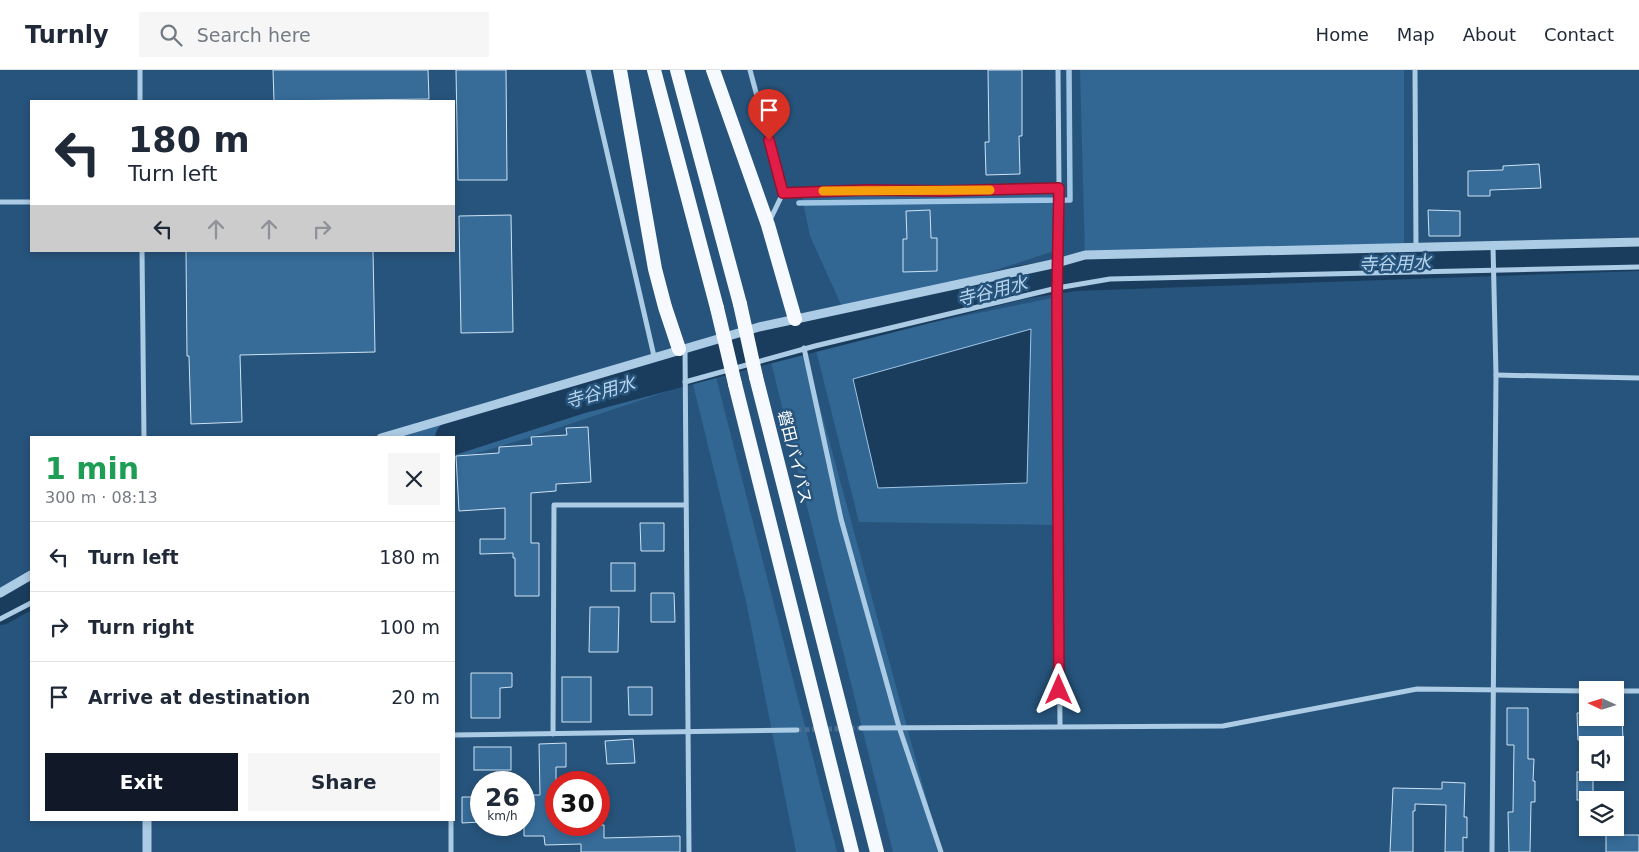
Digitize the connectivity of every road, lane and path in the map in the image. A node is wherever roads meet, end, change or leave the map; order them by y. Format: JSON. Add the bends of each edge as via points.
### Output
{"nodes":[{"id":1,"x":140,"y":70,"type":"edge"},
{"id":2,"x":588,"y":70,"type":"edge"},
{"id":3,"x":620,"y":70,"type":"edge"},
{"id":4,"x":654,"y":70,"type":"edge"},
{"id":5,"x":677,"y":70,"type":"edge"},
{"id":6,"x":713,"y":70,"type":"edge"},
{"id":7,"x":750,"y":70,"type":"edge"},
{"id":8,"x":1058,"y":70,"type":"edge"},
{"id":9,"x":1415,"y":70,"type":"edge"},
{"id":10,"x":140,"y":100,"type":"edge"},
{"id":11,"x":1059,"y":189,"type":"junction"},
{"id":12,"x":783,"y":193,"type":"junction"},
{"id":13,"x":0,"y":202,"type":"edge"},
{"id":14,"x":30,"y":202,"type":"edge"},
{"id":15,"x":768,"y":225,"type":"junction"},
{"id":16,"x":1639,"y":242,"type":"edge"},
{"id":17,"x":1493,"y":247,"type":"junction"},
{"id":18,"x":1416,"y":248,"type":"junction"},
{"id":19,"x":142,"y":252,"type":"edge"},
{"id":20,"x":1057,"y":266,"type":"junction"},
{"id":21,"x":1639,"y":267,"type":"edge"},
{"id":22,"x":1494,"y":270,"type":"junction"},
{"id":23,"x":1057,"y":286,"type":"junction"},
{"id":24,"x":795,"y":319,"type":"junction"},
{"id":25,"x":804,"y":348,"type":"junction"},
{"id":26,"x":683,"y":352,"type":"junction"},
{"id":27,"x":654,"y":356,"type":"junction"},
{"id":28,"x":1496,"y":375,"type":"junction"},
{"id":29,"x":1639,"y":378,"type":"edge"},
{"id":30,"x":685,"y":379,"type":"junction"},
{"id":31,"x":144,"y":436,"type":"edge"},
{"id":32,"x":387,"y":436,"type":"edge"},
{"id":33,"x":686,"y":505,"type":"junction"},
{"id":34,"x":30,"y":576,"type":"edge"},
{"id":35,"x":0,"y":593,"type":"edge"},
{"id":36,"x":30,"y":604,"type":"edge"},
{"id":37,"x":0,"y":619,"type":"edge"},
{"id":38,"x":1492,"y":690,"type":"junction"},
{"id":39,"x":1579,"y":691,"type":"edge"},
{"id":40,"x":1624,"y":691,"type":"edge"},
{"id":41,"x":1639,"y":691,"type":"edge"},
{"id":42,"x":1060,"y":726,"type":"junction"},
{"id":43,"x":899,"y":727,"type":"junction"},
{"id":44,"x":861,"y":728,"type":"tunnel mouth"},
{"id":45,"x":798,"y":730,"type":"tunnel mouth"},
{"id":46,"x":688,"y":732,"type":"junction"},
{"id":47,"x":553,"y":734,"type":"junction"},
{"id":48,"x":455,"y":735,"type":"edge"},
{"id":49,"x":147,"y":821,"type":"edge"},
{"id":50,"x":451,"y":821,"type":"edge"},
{"id":51,"x":147,"y":852,"type":"edge"},
{"id":52,"x":451,"y":852,"type":"edge"},
{"id":53,"x":689,"y":852,"type":"edge"},
{"id":54,"x":852,"y":852,"type":"edge"},
{"id":55,"x":877,"y":852,"type":"edge"},
{"id":56,"x":941,"y":852,"type":"edge"},
{"id":57,"x":1492,"y":852,"type":"edge"}],
"edges":[{"from":1,"to":10,"type":"street"},
{"from":2,"to":27,"type":"street"},
{"from":3,"to":26,"type":"highway","via":[[664,307]]},
{"from":4,"to":54,"type":"highway","bridge":true,"via":[[717,308]]},
{"from":5,"to":55,"type":"highway","name":"磐田バイパス","bridge":true,"via":[[740,304]]},
{"from":6,"to":15,"type":"highway"},
{"from":7,"to":12,"type":"street"},
{"from":8,"to":11,"type":"street"},
{"from":9,"to":18,"type":"street"},
{"from":11,"to":12,"type":"street"},
{"from":11,"to":20,"type":"street"},
{"from":12,"to":15,"type":"street"},
{"from":13,"to":14,"type":"street"},
{"from":15,"to":24,"type":"highway"},
{"from":16,"to":17,"type":"street"},
{"from":17,"to":18,"type":"street"},
{"from":17,"to":22,"type":"street"},
{"from":18,"to":20,"type":"street","via":[[1085,255]]},
{"from":19,"to":31,"type":"street"},
{"from":20,"to":23,"type":"street"},
{"from":20,"to":24,"type":"street"},
{"from":21,"to":22,"type":"street"},
{"from":22,"to":23,"type":"street","via":[[1110,279]]},
{"from":22,"to":28,"type":"street"},
{"from":23,"to":25,"type":"street"},
{"from":23,"to":42,"type":"street"},
{"from":24,"to":26,"type":"street","via":[[759,326]]},
{"from":25,"to":30,"type":"street"},
{"from":25,"to":43,"type":"street","via":[[841,519]]},
{"from":26,"to":27,"type":"street"},
{"from":26,"to":30,"type":"street"},
{"from":27,"to":32,"type":"street"},
{"from":28,"to":29,"type":"street"},
{"from":28,"to":38,"type":"street"},
{"from":30,"to":33,"type":"street"},
{"from":33,"to":46,"type":"street"},
{"from":33,"to":47,"type":"street","via":[[554,505]]},
{"from":34,"to":35,"type":"street"},
{"from":36,"to":37,"type":"street"},
{"from":38,"to":39,"type":"street"},
{"from":38,"to":42,"type":"street","via":[[1417,689],[1223,726]]},
{"from":38,"to":57,"type":"street"},
{"from":40,"to":41,"type":"street"},
{"from":42,"to":43,"type":"street"},
{"from":43,"to":44,"type":"street"},
{"from":43,"to":56,"type":"street"},
{"from":45,"to":46,"type":"street"},
{"from":46,"to":47,"type":"street"},
{"from":46,"to":53,"type":"street"},
{"from":47,"to":48,"type":"street"},
{"from":49,"to":51,"type":"street"},
{"from":50,"to":52,"type":"street"}]}
